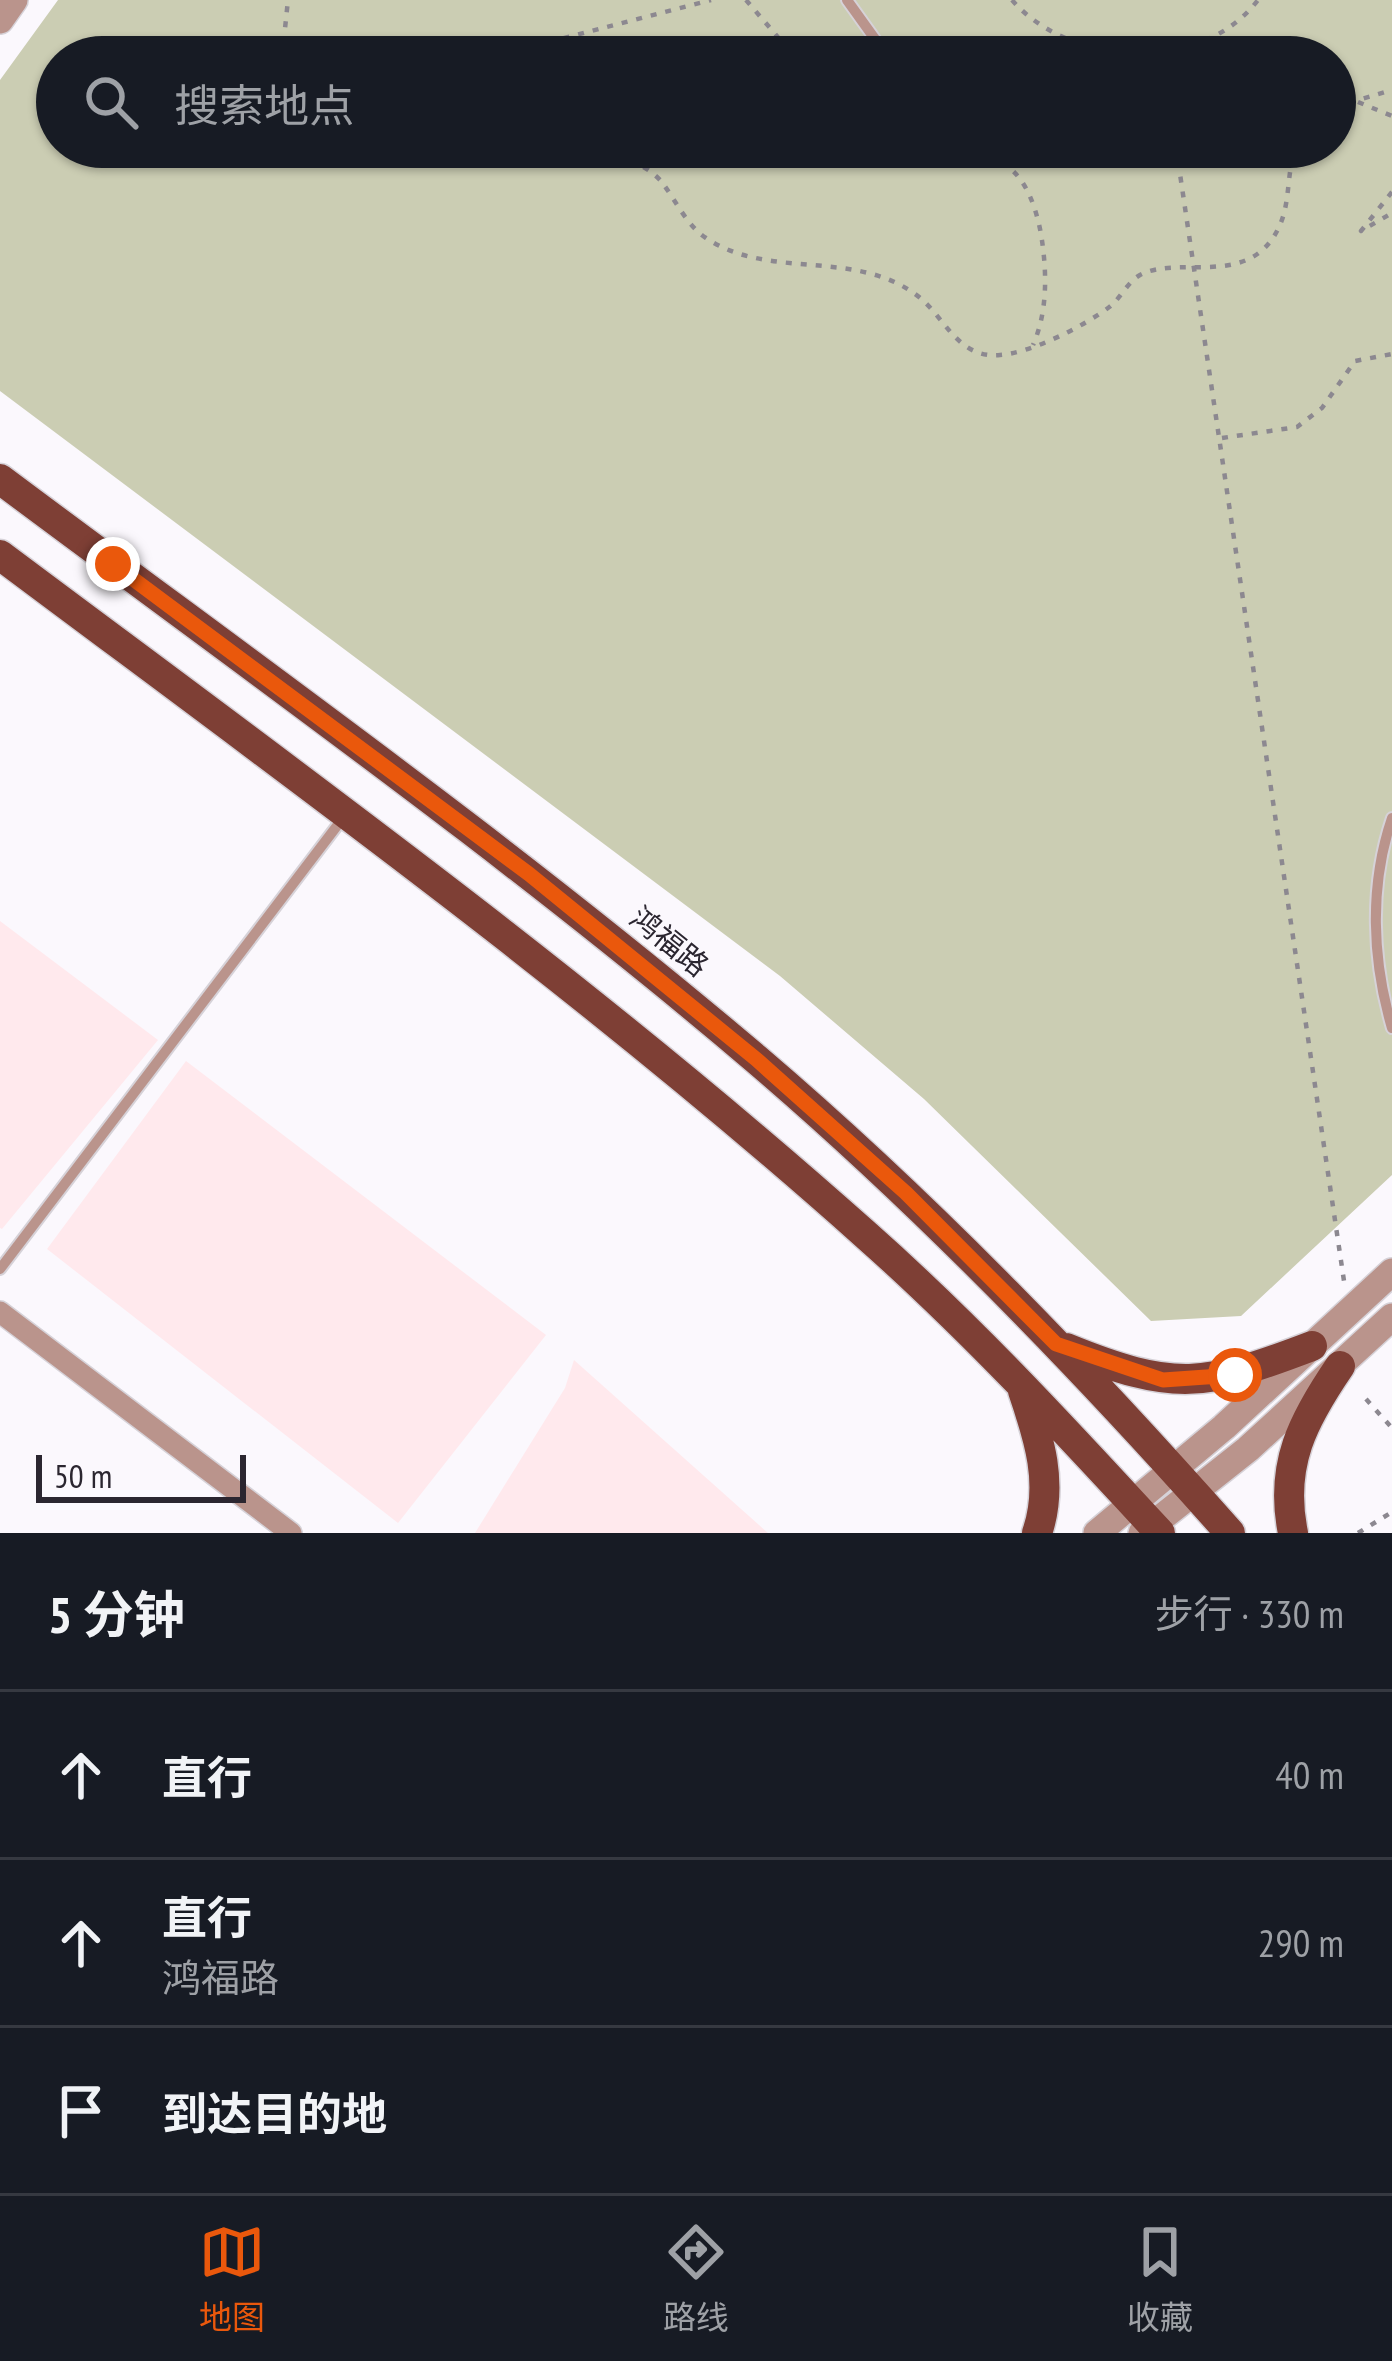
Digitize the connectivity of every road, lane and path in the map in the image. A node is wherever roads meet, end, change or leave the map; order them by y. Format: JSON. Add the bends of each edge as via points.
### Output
{"nodes":[{"id":1,"x":14,"y":0,"type":"edge"},
{"id":2,"x":288,"y":0,"type":"edge"},
{"id":3,"x":711,"y":0,"type":"edge"},
{"id":4,"x":746,"y":0,"type":"edge"},
{"id":5,"x":847,"y":0,"type":"edge"},
{"id":6,"x":1012,"y":0,"type":"edge"},
{"id":7,"x":1258,"y":0,"type":"edge"},
{"id":8,"x":0,"y":20,"type":"edge"},
{"id":9,"x":284,"y":36,"type":"edge"},
{"id":10,"x":571,"y":36,"type":"edge"},
{"id":11,"x":777,"y":36,"type":"edge"},
{"id":12,"x":873,"y":36,"type":"edge"},
{"id":13,"x":1061,"y":36,"type":"edge"},
{"id":14,"x":1211,"y":36,"type":"edge"},
{"id":15,"x":1392,"y":90,"type":"edge"},
{"id":16,"x":1356,"y":101,"type":"joint"},
{"id":17,"x":1389,"y":115,"type":"edge"},
{"id":18,"x":643,"y":168,"type":"edge"},
{"id":19,"x":1010,"y":168,"type":"edge"},
{"id":20,"x":1179,"y":168,"type":"edge"},
{"id":21,"x":1291,"y":168,"type":"edge"},
{"id":22,"x":1392,"y":192,"type":"edge"},
{"id":23,"x":1392,"y":212,"type":"edge"},
{"id":24,"x":1194,"y":270,"type":"junction"},
{"id":25,"x":1033,"y":345,"type":"junction"},
{"id":26,"x":1392,"y":354,"type":"edge"},
{"id":27,"x":1219,"y":439,"type":"junction"},
{"id":28,"x":0,"y":479,"type":"edge"},
{"id":29,"x":0,"y":554,"type":"edge"},
{"id":30,"x":346,"y":814,"type":"junction"},
{"id":31,"x":1392,"y":818,"type":"edge"},
{"id":32,"x":1392,"y":1028,"type":"edge"},
{"id":33,"x":0,"y":1269,"type":"edge"},
{"id":34,"x":1392,"y":1272,"type":"edge"},
{"id":35,"x":1348,"y":1312,"type":"junction"},
{"id":36,"x":1392,"y":1317,"type":"edge"},
{"id":37,"x":4,"y":1322,"type":"edge"},
{"id":38,"x":1056,"y":1344,"type":"junction"},
{"id":39,"x":1312,"y":1346,"type":"junction"},
{"id":40,"x":1340,"y":1366,"type":"junction"},
{"id":41,"x":1020,"y":1379,"type":"junction"},
{"id":42,"x":1366,"y":1399,"type":"dead end"},
{"id":43,"x":1392,"y":1428,"type":"edge"},
{"id":44,"x":1183,"y":1480,"type":"junction"},
{"id":45,"x":1392,"y":1512,"type":"edge"},
{"id":46,"x":1147,"y":1524,"type":"edge"},
{"id":47,"x":291,"y":1533,"type":"edge"},
{"id":48,"x":1037,"y":1533,"type":"edge"},
{"id":49,"x":1097,"y":1533,"type":"edge"},
{"id":50,"x":1230,"y":1533,"type":"edge"},
{"id":51,"x":1293,"y":1533,"type":"edge"},
{"id":52,"x":1358,"y":1533,"type":"edge"}],
"edges":[{"from":1,"to":8,"type":"street"},
{"from":2,"to":9,"type":"path"},
{"from":3,"to":10,"type":"path"},
{"from":4,"to":11,"type":"path"},
{"from":5,"to":12,"type":"lane"},
{"from":6,"to":13,"type":"path"},
{"from":7,"to":14,"type":"path"},
{"from":15,"to":16,"type":"path"},
{"from":16,"to":17,"type":"path"},
{"from":18,"to":25,"type":"path","via":[[701,235],[737,256],[870,272],[918,295],[969,351],[995,356]]},
{"from":19,"to":25,"type":"path","via":[[1034,196],[1043,246],[1044,319]]},
{"from":20,"to":24,"type":"path"},
{"from":21,"to":24,"type":"path","via":[[1277,233],[1258,255]]},
{"from":22,"to":23,"type":"path","via":[[1361,231]]},
{"from":24,"to":25,"type":"path","via":[[1141,274],[1109,308]]},
{"from":24,"to":27,"type":"path"},
{"from":26,"to":27,"type":"path","via":[[1354,361],[1322,408],[1298,427]]},
{"from":27,"to":35,"type":"path"},
{"from":28,"to":38,"type":"main road","name":"鸿福路","via":[[529,874],[756,1059],[906,1193]]},
{"from":29,"to":30,"type":"main road"},
{"from":30,"to":33,"type":"lane"},
{"from":30,"to":41,"type":"main road","via":[[711,1102]]},
{"from":31,"to":32,"type":"lane","via":[[1382,847],[1374,967]]},
{"from":34,"to":35,"type":"street"},
{"from":35,"to":39,"type":"street"},
{"from":36,"to":40,"type":"street"},
{"from":37,"to":47,"type":"street"},
{"from":38,"to":39,"type":"main road","via":[[1120,1370],[1202,1382]]},
{"from":38,"to":44,"type":"main road","name":"鸿福路"},
{"from":39,"to":44,"type":"street"},
{"from":40,"to":44,"type":"street"},
{"from":40,"to":51,"type":"main road","via":[[1291,1450]]},
{"from":41,"to":46,"type":"main road"},
{"from":41,"to":48,"type":"main road","via":[[1041,1446],[1046,1506]]},
{"from":42,"to":43,"type":"path"},
{"from":44,"to":46,"type":"street"},
{"from":44,"to":50,"type":"main road","name":"鸿福路"},
{"from":45,"to":52,"type":"path"},
{"from":46,"to":49,"type":"street"}]}
